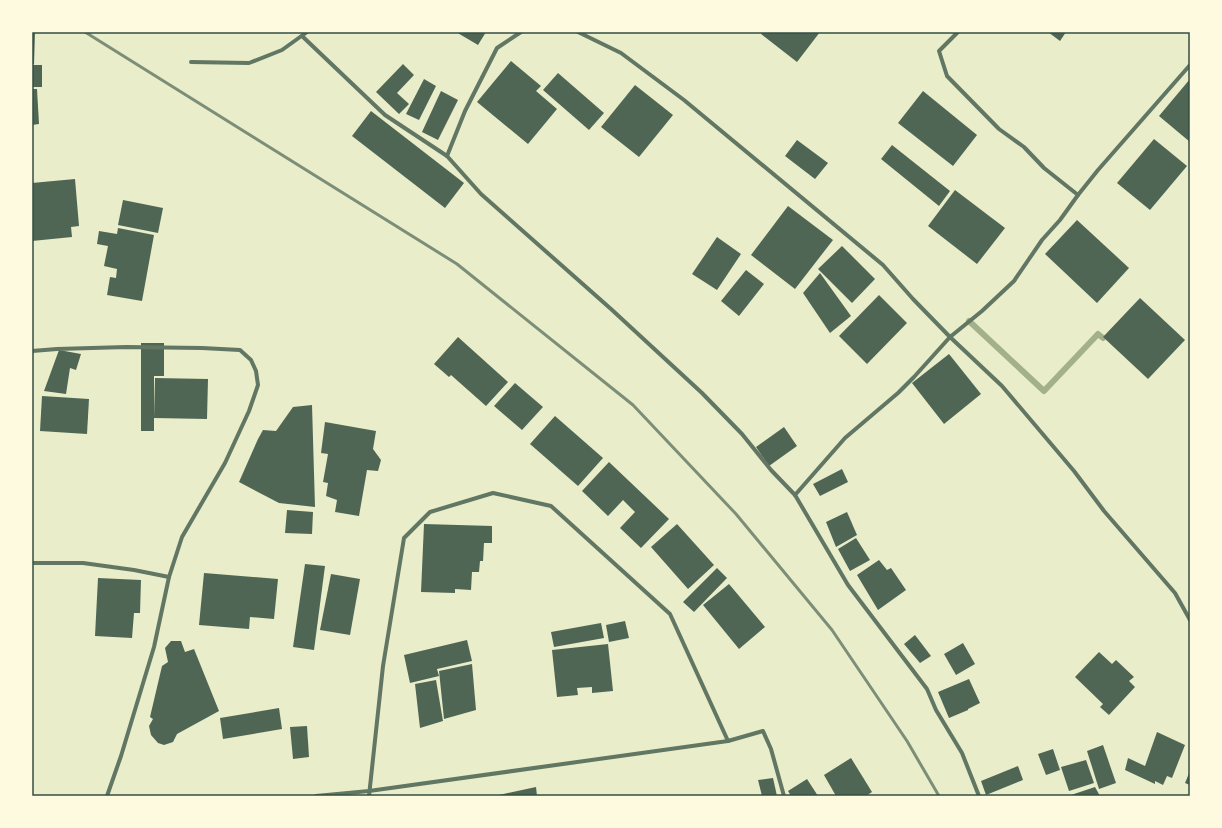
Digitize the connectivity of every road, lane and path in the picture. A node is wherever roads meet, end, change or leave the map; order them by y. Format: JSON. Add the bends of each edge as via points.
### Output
{"nodes":[{"id":1,"x":307,"y":32,"type":"edge"},
{"id":2,"x":521,"y":32,"type":"edge"},
{"id":3,"x":578,"y":32,"type":"edge"},
{"id":4,"x":958,"y":32,"type":"edge"},
{"id":5,"x":302,"y":36,"type":"junction"},
{"id":6,"x":191,"y":62,"type":"dead end"},
{"id":7,"x":1190,"y":65,"type":"edge"},
{"id":8,"x":447,"y":156,"type":"junction"},
{"id":9,"x":1078,"y":195,"type":"junction"},
{"id":10,"x":950,"y":336,"type":"junction"},
{"id":11,"x":32,"y":351,"type":"edge"},
{"id":12,"x":795,"y":495,"type":"junction"},
{"id":13,"x":32,"y":563,"type":"edge"},
{"id":14,"x":169,"y":577,"type":"junction"},
{"id":15,"x":1190,"y":620,"type":"edge"},
{"id":16,"x":728,"y":741,"type":"junction"},
{"id":17,"x":369,"y":791,"type":"junction"},
{"id":18,"x":107,"y":796,"type":"edge"},
{"id":19,"x":316,"y":796,"type":"edge"},
{"id":20,"x":368,"y":796,"type":"edge"},
{"id":21,"x":784,"y":796,"type":"edge"},
{"id":22,"x":978,"y":796,"type":"edge"}],
"edges":[{"from":1,"to":5,"type":"street"},
{"from":2,"to":8,"type":"street","via":[[497,48],[465,111]]},
{"from":3,"to":10,"type":"street","via":[[621,53],[684,100],[870,252]]},
{"from":4,"to":9,"type":"street","via":[[939,51],[947,76],[999,129],[1024,147],[1044,168]]},
{"from":5,"to":6,"type":"street","via":[[282,50],[249,63]]},
{"from":5,"to":8,"type":"street","via":[[385,115]]},
{"from":7,"to":9,"type":"street"},
{"from":8,"to":12,"type":"street","via":[[482,194],[702,393]]},
{"from":9,"to":10,"type":"street","via":[[1042,240],[1014,281]]},
{"from":10,"to":12,"type":"street","via":[[914,378],[845,438]]},
{"from":10,"to":15,"type":"street","via":[[1002,386],[1074,471],[1104,511],[1175,594]]},
{"from":11,"to":14,"type":"street","via":[[126,347],[202,348],[240,350],[251,360],[258,385],[249,411],[225,463],[182,537]]},
{"from":12,"to":22,"type":"street","via":[[848,585],[927,690],[962,753]]},
{"from":13,"to":14,"type":"street","via":[[83,563]]},
{"from":14,"to":18,"type":"street","via":[[154,647]]},
{"from":16,"to":17,"type":"street"},
{"from":16,"to":17,"type":"street","via":[[670,614],[551,506],[493,493],[430,512],[404,538],[383,666]]},
{"from":16,"to":21,"type":"street","via":[[763,731],[772,749]]},
{"from":17,"to":19,"type":"street"},
{"from":17,"to":20,"type":"street"}]}
